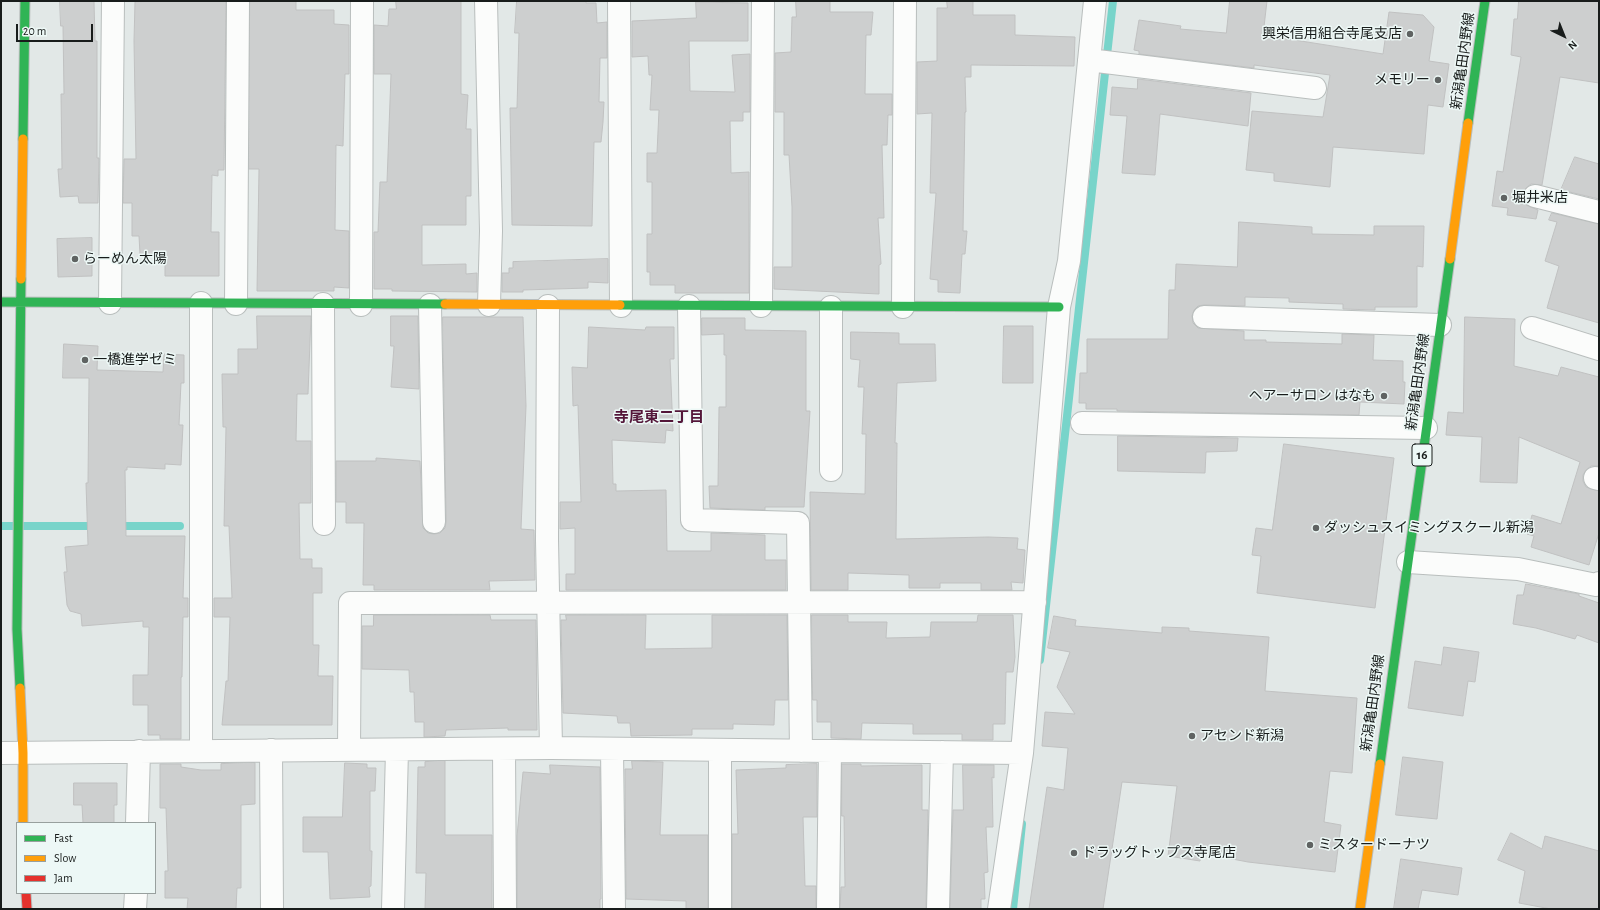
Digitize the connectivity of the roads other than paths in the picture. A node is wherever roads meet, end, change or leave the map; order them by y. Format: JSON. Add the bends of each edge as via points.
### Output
{"nodes":[{"id":1,"x":25,"y":1,"type":"edge"},
{"id":2,"x":113,"y":1,"type":"edge"},
{"id":3,"x":238,"y":1,"type":"edge"},
{"id":4,"x":362,"y":1,"type":"edge"},
{"id":5,"x":486,"y":1,"type":"edge"},
{"id":6,"x":619,"y":1,"type":"edge"},
{"id":7,"x":763,"y":1,"type":"edge"},
{"id":8,"x":906,"y":1,"type":"edge"},
{"id":9,"x":1095,"y":1,"type":"edge"},
{"id":10,"x":1485,"y":1,"type":"edge"},
{"id":11,"x":1089,"y":60,"type":"junction"},
{"id":12,"x":1315,"y":88,"type":"dead end"},
{"id":13,"x":1535,"y":196,"type":"dead end"},
{"id":14,"x":1599,"y":212,"type":"edge"},
{"id":15,"x":1,"y":302,"type":"edge"},
{"id":16,"x":21,"y":302,"type":"junction"},
{"id":17,"x":110,"y":303,"type":"junction"},
{"id":18,"x":201,"y":304,"type":"junction"},
{"id":19,"x":236,"y":304,"type":"junction"},
{"id":20,"x":323,"y":304,"type":"junction"},
{"id":21,"x":361,"y":305,"type":"junction"},
{"id":22,"x":430,"y":305,"type":"junction"},
{"id":23,"x":489,"y":305,"type":"junction"},
{"id":24,"x":548,"y":306,"type":"junction"},
{"id":25,"x":620,"y":306,"type":"junction"},
{"id":26,"x":689,"y":306,"type":"junction"},
{"id":27,"x":761,"y":306,"type":"junction"},
{"id":28,"x":831,"y":307,"type":"junction"},
{"id":29,"x":903,"y":307,"type":"junction"},
{"id":30,"x":1059,"y":307,"type":"junction"},
{"id":31,"x":1204,"y":317,"type":"dead end"},
{"id":32,"x":1440,"y":324,"type":"junction"},
{"id":33,"x":1532,"y":328,"type":"dead end"},
{"id":34,"x":1599,"y":349,"type":"edge"},
{"id":35,"x":1082,"y":423,"type":"dead end"},
{"id":36,"x":1426,"y":428,"type":"junction"},
{"id":37,"x":831,"y":470,"type":"dead end"},
{"id":38,"x":434,"y":522,"type":"dead end"},
{"id":39,"x":324,"y":524,"type":"dead end"},
{"id":40,"x":1408,"y":562,"type":"junction"},
{"id":41,"x":1599,"y":583,"type":"edge"},
{"id":42,"x":1035,"y":602,"type":"junction"},
{"id":43,"x":800,"y":603,"type":"junction"},
{"id":44,"x":548,"y":604,"type":"junction"},
{"id":45,"x":504,"y":748,"type":"junction"},
{"id":46,"x":551,"y":748,"type":"junction"},
{"id":47,"x":612,"y":749,"type":"junction"},
{"id":48,"x":139,"y":750,"type":"junction"},
{"id":49,"x":201,"y":750,"type":"junction"},
{"id":50,"x":271,"y":750,"type":"junction"},
{"id":51,"x":349,"y":750,"type":"junction"},
{"id":52,"x":397,"y":750,"type":"junction"},
{"id":53,"x":720,"y":750,"type":"junction"},
{"id":54,"x":801,"y":751,"type":"junction"},
{"id":55,"x":830,"y":751,"type":"junction"},
{"id":56,"x":942,"y":752,"type":"junction"},
{"id":57,"x":1,"y":753,"type":"edge"},
{"id":58,"x":23,"y":753,"type":"junction"},
{"id":59,"x":1022,"y":753,"type":"junction"},
{"id":60,"x":23,"y":822,"type":"edge"},
{"id":61,"x":137,"y":822,"type":"edge"},
{"id":62,"x":26,"y":894,"type":"edge"},
{"id":63,"x":136,"y":894,"type":"edge"},
{"id":64,"x":27,"y":909,"type":"edge"},
{"id":65,"x":135,"y":909,"type":"edge"},
{"id":66,"x":272,"y":909,"type":"edge"},
{"id":67,"x":393,"y":909,"type":"edge"},
{"id":68,"x":505,"y":909,"type":"edge"},
{"id":69,"x":614,"y":909,"type":"edge"},
{"id":70,"x":720,"y":909,"type":"edge"},
{"id":71,"x":828,"y":909,"type":"edge"},
{"id":72,"x":938,"y":909,"type":"edge"},
{"id":73,"x":999,"y":909,"type":"edge"},
{"id":74,"x":1360,"y":909,"type":"edge"}],
"edges":[{"from":1,"to":16,"type":"street"},
{"from":2,"to":17,"type":"street"},
{"from":3,"to":19,"type":"street"},
{"from":4,"to":21,"type":"street"},
{"from":5,"to":23,"type":"street","via":[[491,231]]},
{"from":6,"to":25,"type":"street"},
{"from":7,"to":27,"type":"street"},
{"from":8,"to":29,"type":"street"},
{"from":9,"to":11,"type":"street"},
{"from":10,"to":32,"type":"street","name":"新潟亀田内野線","number":"16"},
{"from":11,"to":12,"type":"street"},
{"from":11,"to":30,"type":"street","via":[[1069,261]]},
{"from":13,"to":14,"type":"street"},
{"from":15,"to":16,"type":"street"},
{"from":16,"to":17,"type":"street"},
{"from":16,"to":58,"type":"street","via":[[17,629]]},
{"from":17,"to":18,"type":"street"},
{"from":18,"to":19,"type":"street"},
{"from":18,"to":49,"type":"street"},
{"from":19,"to":20,"type":"street"},
{"from":20,"to":21,"type":"street"},
{"from":20,"to":39,"type":"street"},
{"from":21,"to":22,"type":"street"},
{"from":22,"to":23,"type":"street"},
{"from":22,"to":38,"type":"street"},
{"from":23,"to":24,"type":"street"},
{"from":24,"to":25,"type":"street"},
{"from":24,"to":44,"type":"street"},
{"from":25,"to":26,"type":"street"},
{"from":26,"to":27,"type":"street"},
{"from":26,"to":43,"type":"street","via":[[692,520],[798,523]]},
{"from":27,"to":28,"type":"street"},
{"from":28,"to":29,"type":"street"},
{"from":28,"to":37,"type":"street"},
{"from":29,"to":30,"type":"street"},
{"from":30,"to":42,"type":"street"},
{"from":31,"to":32,"type":"street"},
{"from":32,"to":36,"type":"street","name":"新潟亀田内野線","number":"16"},
{"from":33,"to":34,"type":"street"},
{"from":35,"to":36,"type":"street"},
{"from":36,"to":40,"type":"street","name":"新潟亀田内野線","number":"16"},
{"from":40,"to":41,"type":"street","via":[[1518,569],[1596,585]]},
{"from":40,"to":74,"type":"street","name":"新潟亀田内野線","number":"16"},
{"from":42,"to":43,"type":"street"},
{"from":42,"to":59,"type":"street"},
{"from":43,"to":44,"type":"street"},
{"from":43,"to":54,"type":"street"},
{"from":44,"to":46,"type":"street"},
{"from":44,"to":51,"type":"street","via":[[350,603]]},
{"from":45,"to":46,"type":"street"},
{"from":45,"to":52,"type":"street"},
{"from":45,"to":68,"type":"street"},
{"from":46,"to":47,"type":"street"},
{"from":47,"to":53,"type":"street"},
{"from":47,"to":69,"type":"street"},
{"from":48,"to":49,"type":"street"},
{"from":48,"to":58,"type":"street"},
{"from":48,"to":61,"type":"street"},
{"from":49,"to":50,"type":"street"},
{"from":50,"to":51,"type":"street"},
{"from":50,"to":66,"type":"street"},
{"from":51,"to":52,"type":"street"},
{"from":52,"to":67,"type":"street"},
{"from":53,"to":54,"type":"street"},
{"from":53,"to":70,"type":"street"},
{"from":54,"to":55,"type":"street"},
{"from":55,"to":56,"type":"street"},
{"from":55,"to":71,"type":"street"},
{"from":56,"to":59,"type":"street"},
{"from":56,"to":72,"type":"street"},
{"from":57,"to":58,"type":"street"},
{"from":58,"to":60,"type":"street"},
{"from":59,"to":73,"type":"street"},
{"from":62,"to":64,"type":"street"},
{"from":63,"to":65,"type":"street"}]}
